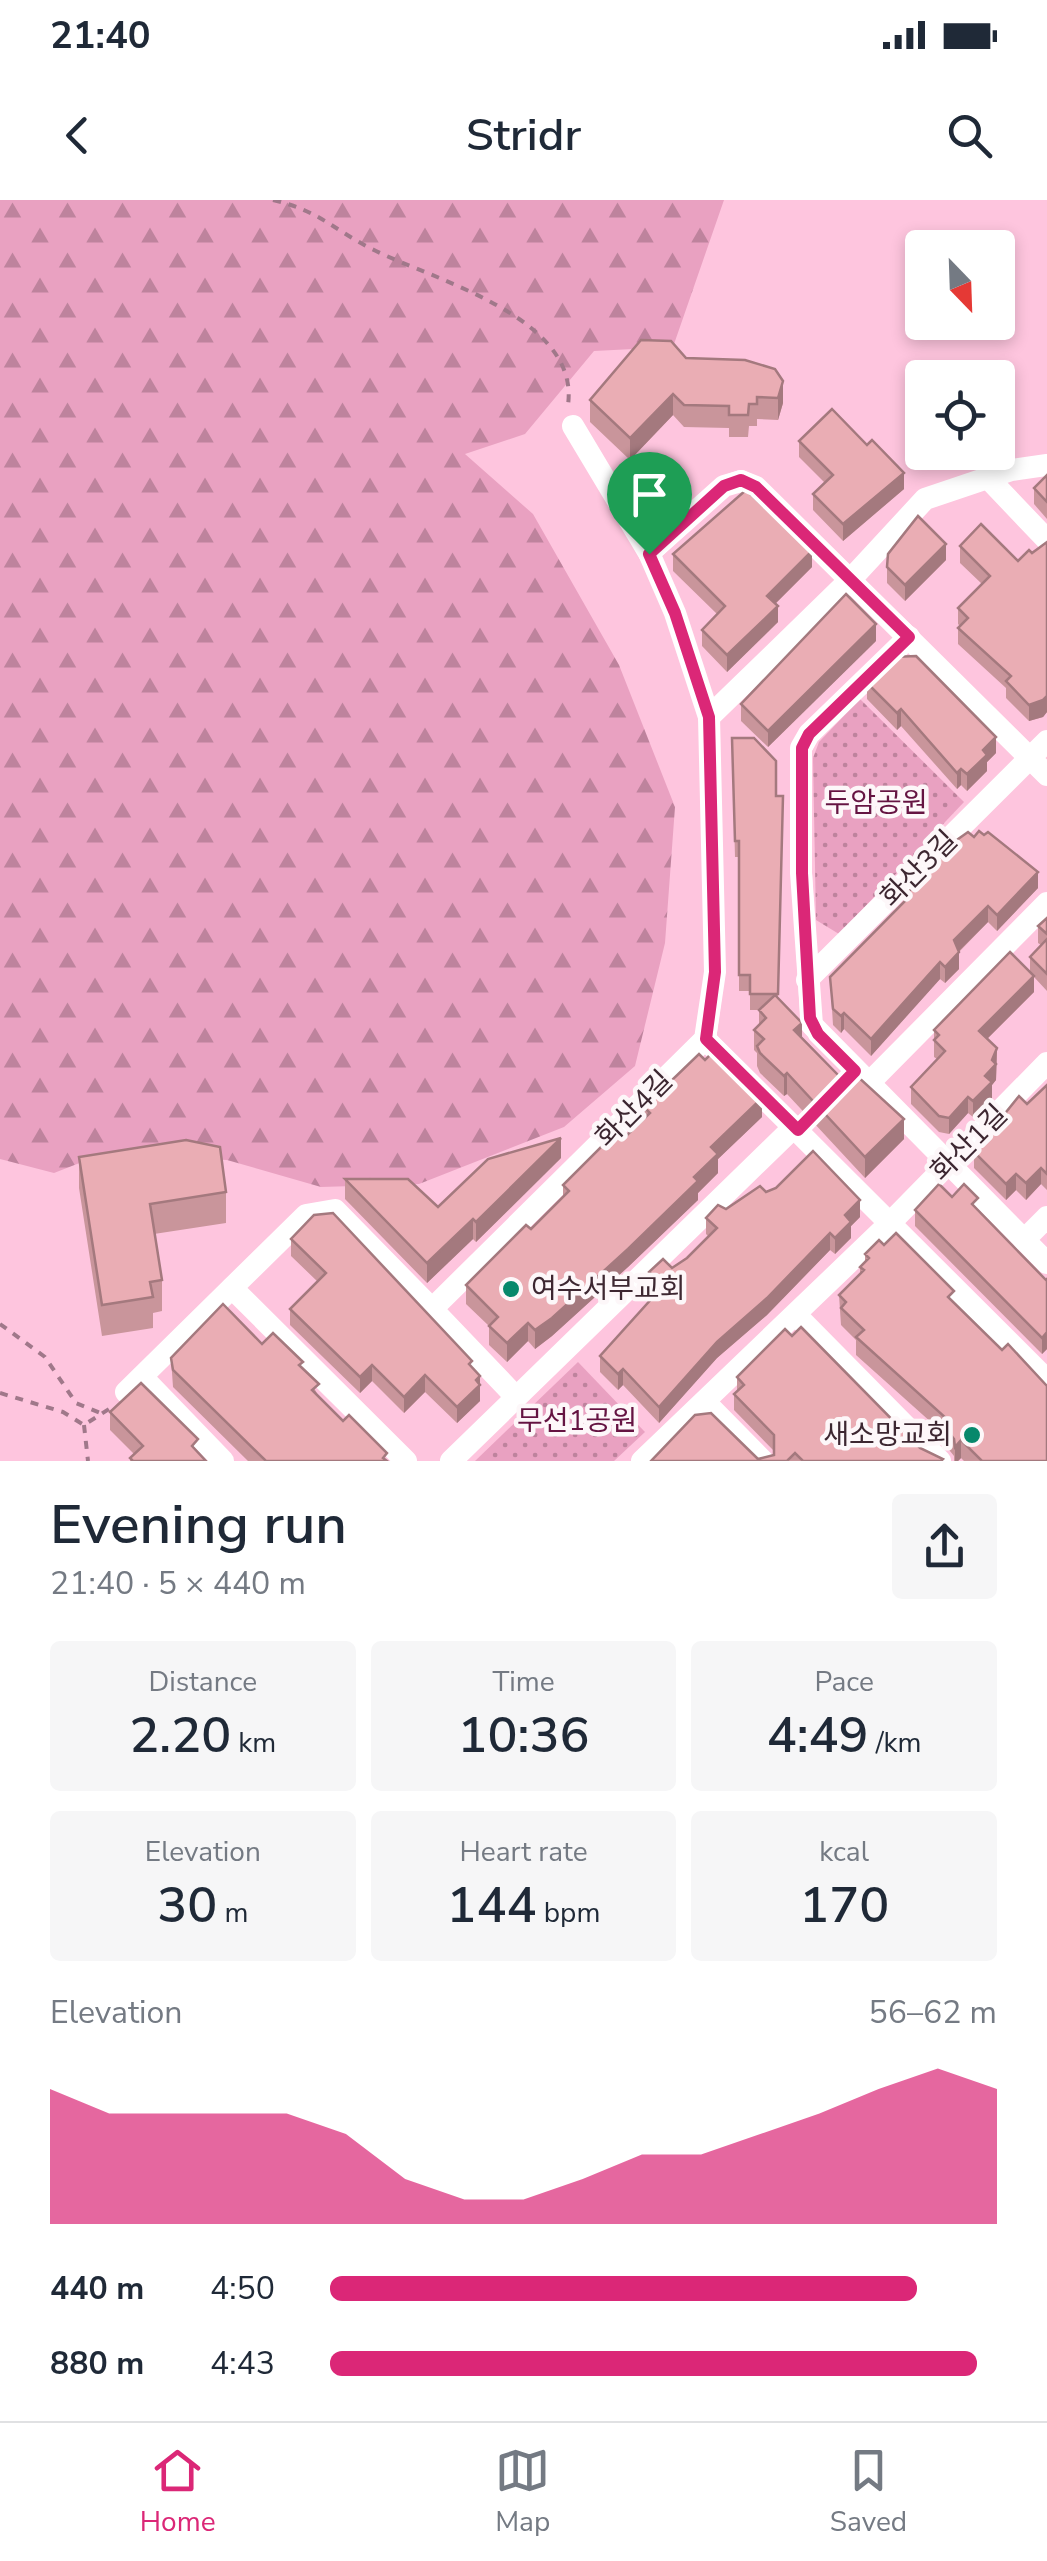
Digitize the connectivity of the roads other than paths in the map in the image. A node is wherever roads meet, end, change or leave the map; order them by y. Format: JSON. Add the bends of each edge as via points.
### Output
{"nodes":[{"id":1,"x":573,"y":426,"type":"road end"},
{"id":2,"x":1047,"y":464,"type":"edge"},
{"id":3,"x":987,"y":477,"type":"junction"},
{"id":4,"x":1047,"y":540,"type":"edge"},
{"id":5,"x":649,"y":554,"type":"junction"},
{"id":6,"x":852,"y":578,"type":"junction"},
{"id":7,"x":909,"y":637,"type":"junction"},
{"id":8,"x":709,"y":717,"type":"junction"},
{"id":9,"x":1041,"y":758,"type":"edge"},
{"id":10,"x":1047,"y":903,"type":"edge"},
{"id":11,"x":807,"y":980,"type":"junction"},
{"id":12,"x":706,"y":1039,"type":"junction"},
{"id":13,"x":1047,"y":1063,"type":"edge"},
{"id":14,"x":868,"y":1084,"type":"junction"},
{"id":15,"x":794,"y":1126,"type":"junction"},
{"id":16,"x":947,"y":1164,"type":"junction"},
{"id":17,"x":1047,"y":1217,"type":"edge"},
{"id":18,"x":890,"y":1222,"type":"junction"},
{"id":19,"x":1024,"y":1240,"type":"junction"},
{"id":20,"x":1047,"y":1262,"type":"edge"},
{"id":21,"x":232,"y":1288,"type":"junction"},
{"id":22,"x":432,"y":1309,"type":"junction"},
{"id":23,"x":796,"y":1314,"type":"junction"},
{"id":24,"x":1046,"y":1377,"type":"edge"},
{"id":25,"x":516,"y":1397,"type":"junction"},
{"id":26,"x":706,"y":1402,"type":"junction"},
{"id":27,"x":224,"y":1461,"type":"edge"},
{"id":28,"x":406,"y":1461,"type":"edge"},
{"id":29,"x":450,"y":1461,"type":"edge"},
{"id":30,"x":642,"y":1461,"type":"edge"},
{"id":31,"x":762,"y":1461,"type":"edge"},
{"id":32,"x":940,"y":1461,"type":"edge"}],
"edges":[{"from":1,"to":5,"type":"street"},
{"from":2,"to":3,"type":"street"},
{"from":3,"to":4,"type":"street"},
{"from":3,"to":6,"type":"street","via":[[925,499]]},
{"from":5,"to":6,"type":"street","name":"화산3길","via":[[724,486],[741,480]]},
{"from":5,"to":8,"type":"street"},
{"from":6,"to":7,"type":"street","name":"화산3길"},
{"from":6,"to":8,"type":"street"},
{"from":7,"to":9,"type":"street","name":"화산3길"},
{"from":7,"to":11,"type":"street","via":[[802,748]]},
{"from":8,"to":12,"type":"street","via":[[715,972]]},
{"from":9,"to":11,"type":"street","name":"화산3길"},
{"from":10,"to":14,"type":"street"},
{"from":11,"to":14,"type":"street","via":[[812,1026]]},
{"from":12,"to":15,"type":"street"},
{"from":12,"to":22,"type":"street","name":"화산4길"},
{"from":13,"to":16,"type":"street","name":"화산1길"},
{"from":14,"to":16,"type":"street"},
{"from":15,"to":18,"type":"street"},
{"from":15,"to":25,"type":"street"},
{"from":16,"to":18,"type":"street","name":"화산1길"},
{"from":16,"to":19,"type":"street"},
{"from":17,"to":19,"type":"street"},
{"from":18,"to":23,"type":"street","name":"화산1길"},
{"from":18,"to":24,"type":"street"},
{"from":19,"to":20,"type":"street"},
{"from":21,"to":22,"type":"street","via":[[306,1215],[335,1210]]},
{"from":21,"to":27,"type":"street","via":[[134,1384]]},
{"from":21,"to":28,"type":"street"},
{"from":22,"to":25,"type":"street"},
{"from":23,"to":26,"type":"street","name":"화산1길"},
{"from":23,"to":32,"type":"street"},
{"from":25,"to":29,"type":"street"},
{"from":26,"to":30,"type":"street","name":"화산1길"},
{"from":26,"to":31,"type":"street"}]}
